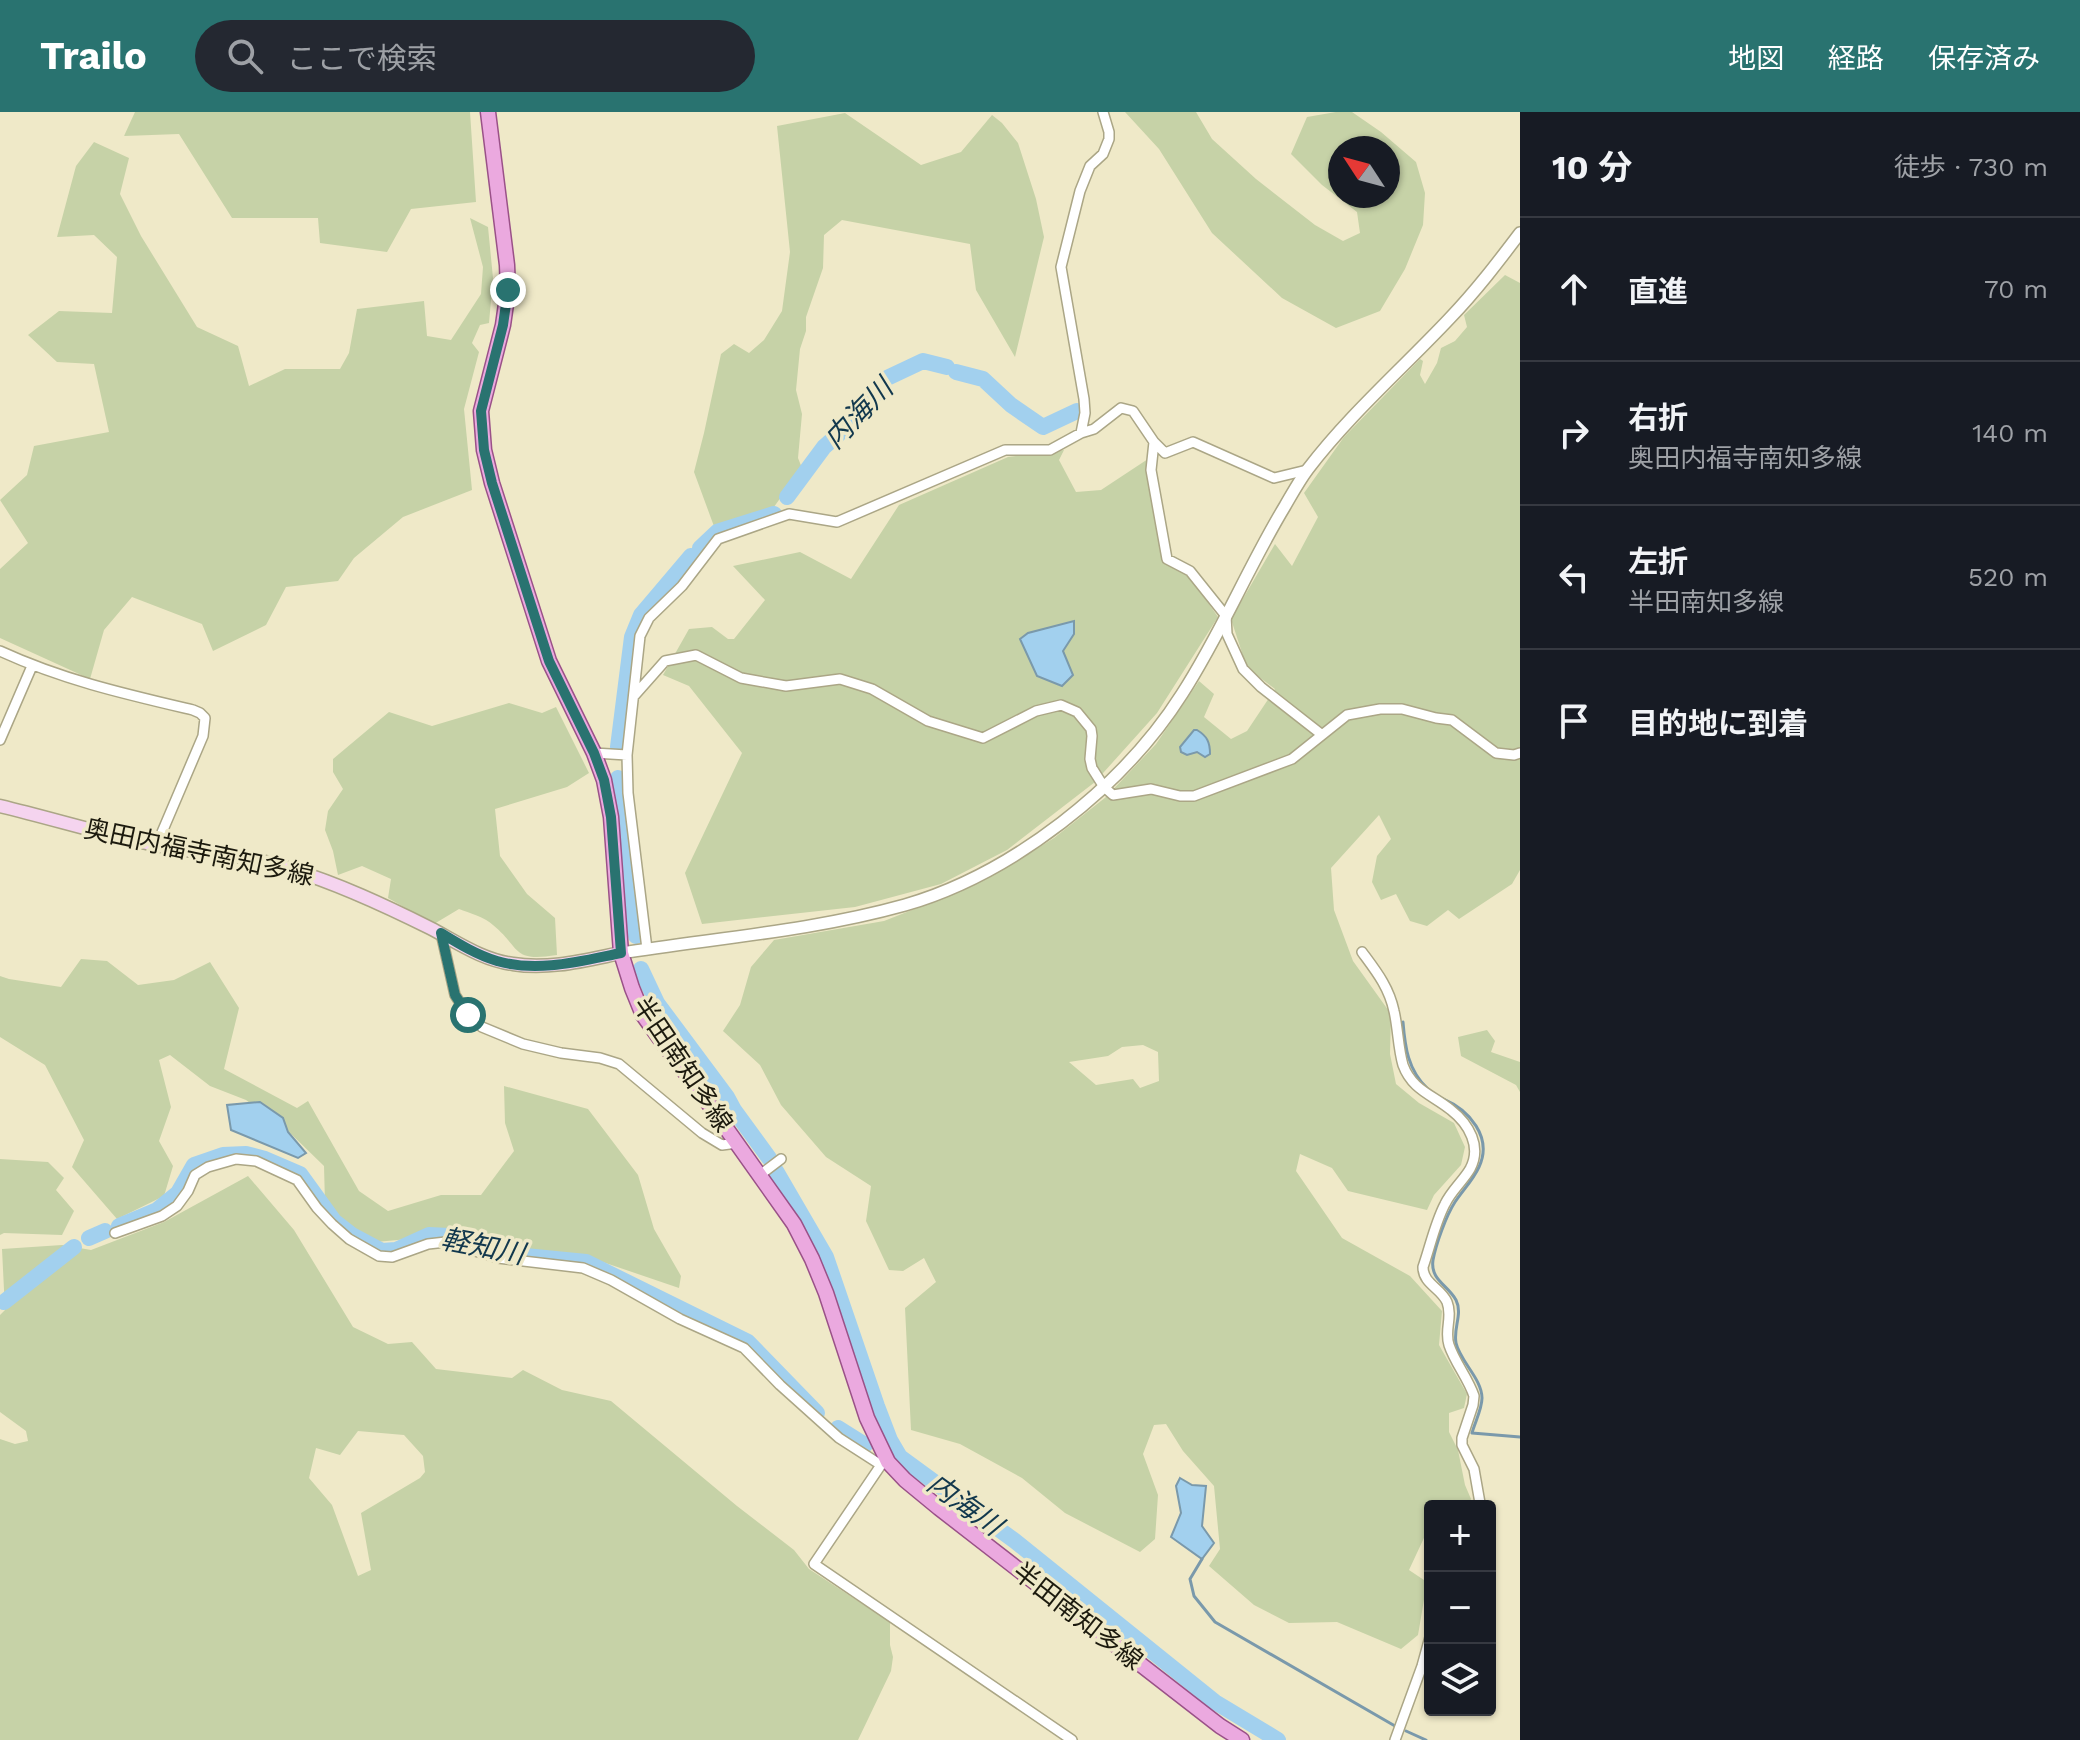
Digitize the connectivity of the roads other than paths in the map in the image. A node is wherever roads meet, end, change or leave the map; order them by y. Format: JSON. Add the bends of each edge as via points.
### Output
{"nodes":[{"id":1,"x":488,"y":112,"type":"edge"},
{"id":2,"x":1103,"y":112,"type":"edge"},
{"id":3,"x":1520,"y":233,"type":"edge"},
{"id":4,"x":1081,"y":433,"type":"junction"},
{"id":5,"x":1154,"y":442,"type":"junction"},
{"id":6,"x":1307,"y":470,"type":"junction"},
{"id":7,"x":1226,"y":616,"type":"junction"},
{"id":8,"x":0,"y":651,"type":"edge"},
{"id":9,"x":32,"y":666,"type":"junction"},
{"id":10,"x":634,"y":696,"type":"junction"},
{"id":11,"x":1321,"y":734,"type":"junction"},
{"id":12,"x":0,"y":740,"type":"edge"},
{"id":13,"x":594,"y":753,"type":"junction"},
{"id":14,"x":1520,"y":753,"type":"edge"},
{"id":15,"x":627,"y":755,"type":"junction"},
{"id":16,"x":1104,"y":787,"type":"junction"},
{"id":17,"x":0,"y":806,"type":"edge"},
{"id":18,"x":157,"y":844,"type":"junction"},
{"id":19,"x":441,"y":933,"type":"junction"},
{"id":20,"x":647,"y":949,"type":"junction"},
{"id":21,"x":1362,"y":952,"type":"dead end"},
{"id":22,"x":621,"y":953,"type":"junction"},
{"id":23,"x":737,"y":1143,"type":"junction"},
{"id":24,"x":781,"y":1159,"type":"dead end"},
{"id":25,"x":760,"y":1175,"type":"junction"},
{"id":26,"x":115,"y":1233,"type":"dead end"},
{"id":27,"x":884,"y":1463,"type":"junction"},
{"id":28,"x":1479,"y":1500,"type":"edge"},
{"id":29,"x":1428,"y":1644,"type":"edge"},
{"id":30,"x":1072,"y":1740,"type":"edge"},
{"id":31,"x":1242,"y":1740,"type":"edge"},
{"id":32,"x":1395,"y":1740,"type":"edge"}],
"edges":[{"from":1,"to":13,"type":"main road","name":"半田南知多線","via":[[508,290],[481,411],[484,450],[549,661]]},
{"from":2,"to":4,"type":"street","via":[[1109,139],[1080,191],[1061,267],[1084,399]]},
{"from":3,"to":6,"type":"street","via":[[1486,279]]},
{"from":4,"to":5,"type":"street","via":[[1121,408],[1133,411]]},
{"from":4,"to":10,"type":"street","via":[[1050,450],[1005,450],[837,522],[789,514],[718,539],[649,618],[640,636]]},
{"from":5,"to":6,"type":"street","via":[[1165,453],[1193,442],[1274,478]]},
{"from":5,"to":7,"type":"street","via":[[1151,470],[1167,559],[1190,571]]},
{"from":6,"to":7,"type":"street"},
{"from":7,"to":11,"type":"street","via":[[1227,634],[1243,669]]},
{"from":7,"to":16,"type":"street","via":[[1166,718]]},
{"from":8,"to":9,"type":"street"},
{"from":9,"to":12,"type":"street"},
{"from":9,"to":18,"type":"street","via":[[193,710],[205,718],[203,736]]},
{"from":10,"to":15,"type":"street"},
{"from":10,"to":16,"type":"street","via":[[665,661],[696,655],[741,678],[786,686],[840,679],[872,689],[928,721],[983,738],[1036,711],[1061,705],[1077,712],[1091,729],[1092,768]]},
{"from":11,"to":14,"type":"street","via":[[1347,715],[1402,709],[1452,720],[1496,753]]},
{"from":11,"to":16,"type":"street","via":[[1292,759],[1194,796],[1151,789],[1113,795]]},
{"from":13,"to":15,"type":"street"},
{"from":13,"to":22,"type":"main road","name":"半田南知多線","via":[[611,817]]},
{"from":15,"to":20,"type":"street"},
{"from":16,"to":20,"type":"street","via":[[1012,857],[908,904],[808,926]]},
{"from":17,"to":18,"type":"main road","name":"奥田内福寺南知多線"},
{"from":18,"to":19,"type":"main road","name":"奥田内福寺南知多線","via":[[287,868],[334,883]]},
{"from":19,"to":22,"type":"main road","name":"奥田内福寺南知多線","via":[[477,954],[515,965],[569,963]]},
{"from":19,"to":23,"type":"street","via":[[455,995],[482,1027],[523,1044],[619,1064],[702,1133],[722,1145]]},
{"from":20,"to":22,"type":"street"},
{"from":21,"to":28,"type":"street","via":[[1386,984],[1411,1080],[1452,1110],[1473,1136],[1474,1157],[1445,1203],[1423,1275],[1446,1298],[1451,1319],[1448,1343],[1474,1396],[1462,1438]]},
{"from":22,"to":23,"type":"main road","name":"半田南知多線","via":[[643,1015]]},
{"from":23,"to":25,"type":"main road","name":"半田南知多線"},
{"from":24,"to":25,"type":"street"},
{"from":25,"to":27,"type":"main road","name":"半田南知多線","via":[[812,1259]]},
{"from":26,"to":27,"type":"street","via":[[170,1211],[195,1175],[208,1167],[236,1159],[256,1161],[297,1180],[332,1224],[379,1256],[446,1242],[498,1258],[583,1268],[611,1280],[744,1348],[839,1438]]},
{"from":27,"to":30,"type":"street","via":[[814,1564]]},
{"from":27,"to":31,"type":"main road","name":"半田南知多線"},
{"from":29,"to":32,"type":"street"}]}
